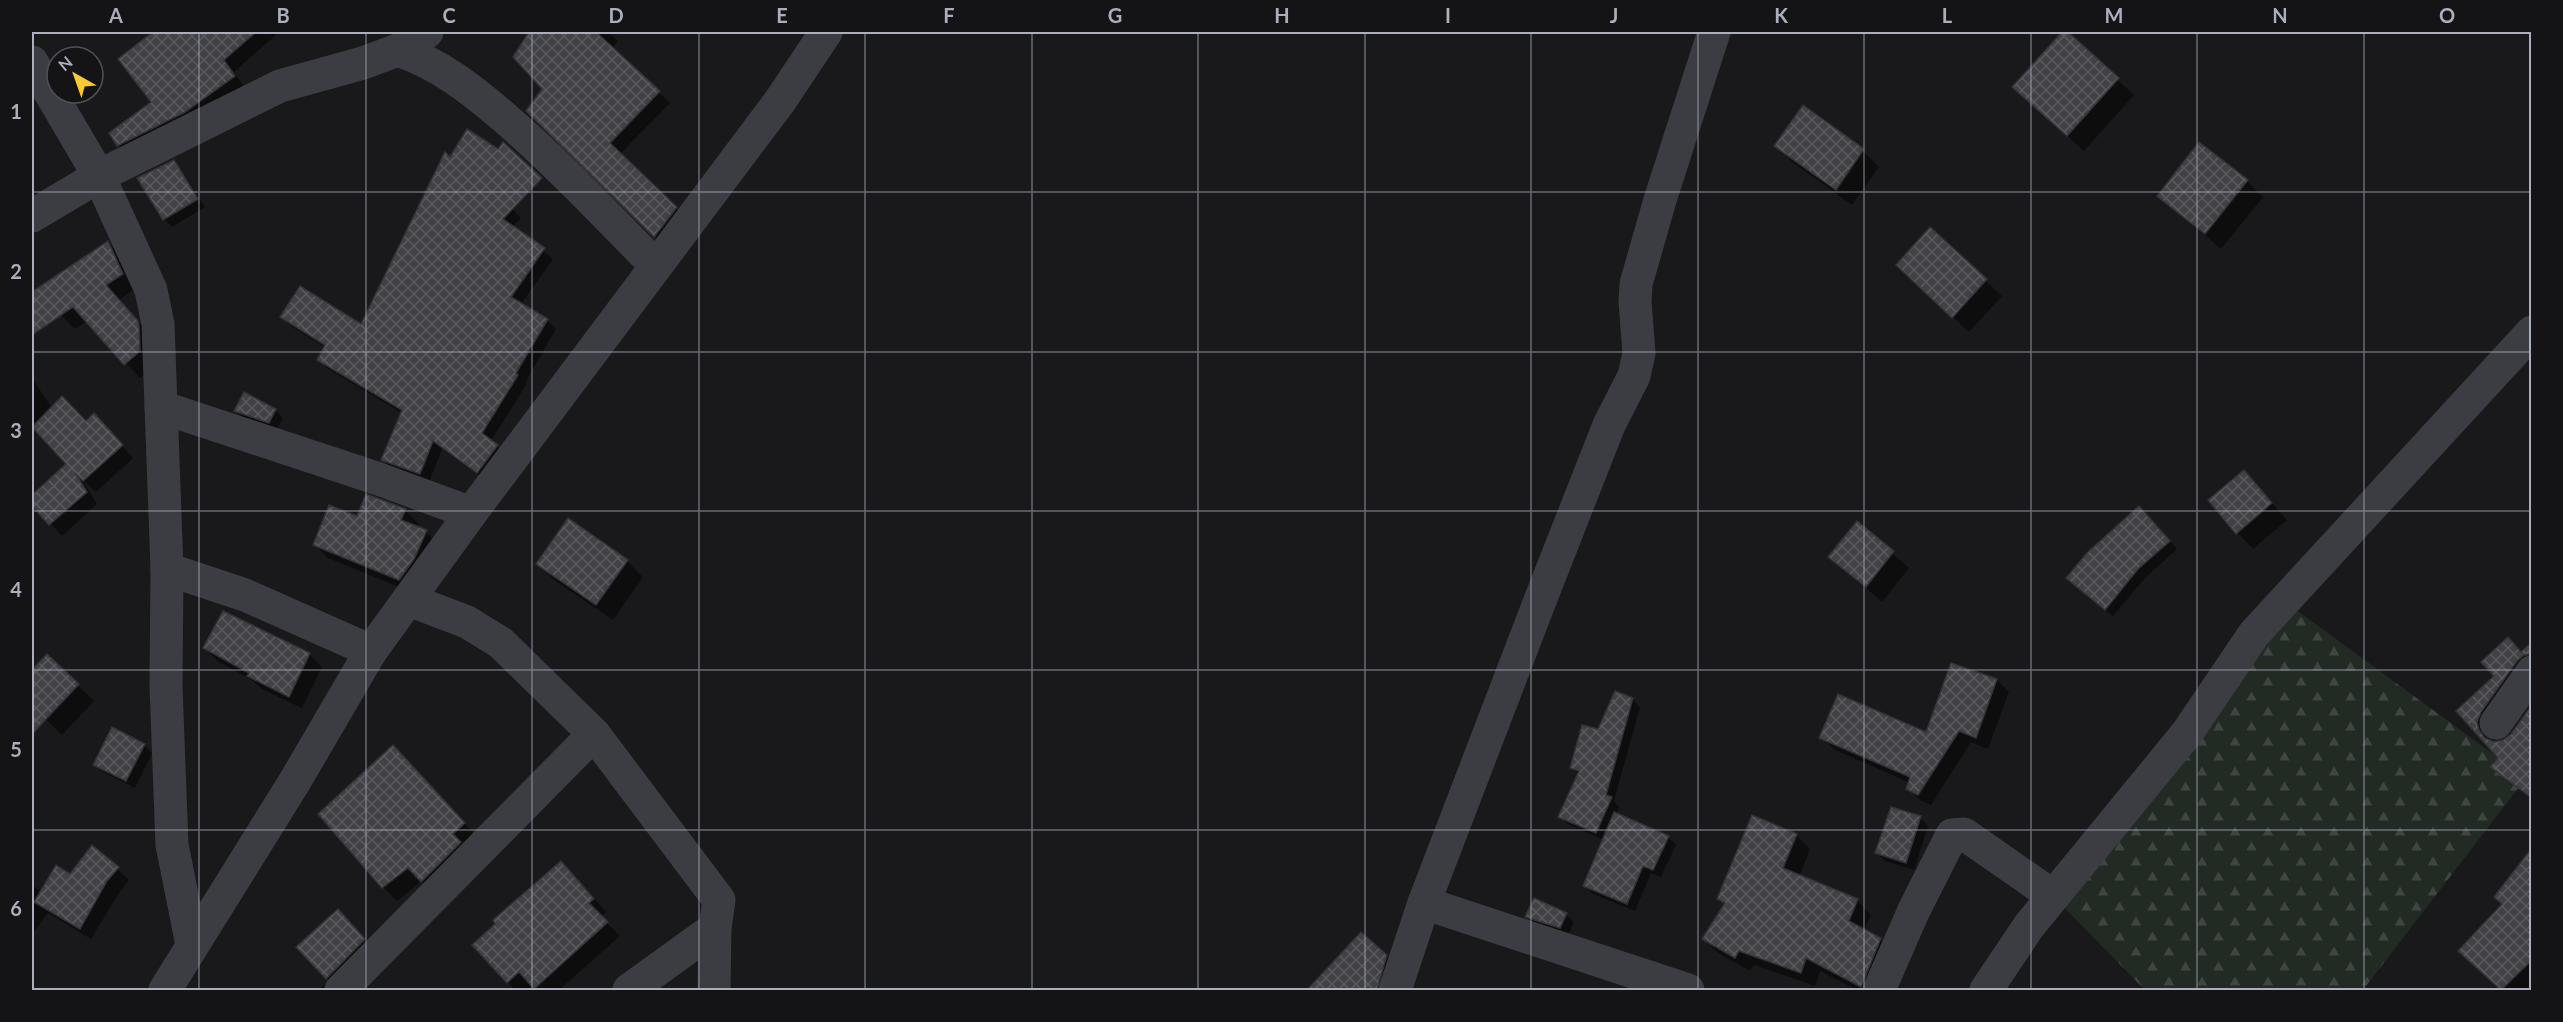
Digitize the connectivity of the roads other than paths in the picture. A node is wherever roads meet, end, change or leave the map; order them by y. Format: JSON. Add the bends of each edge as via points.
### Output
{"nodes":[{"id":1,"x":427,"y":32,"type":"edge"},
{"id":2,"x":826,"y":32,"type":"edge"},
{"id":3,"x":1714,"y":32,"type":"edge"},
{"id":4,"x":398,"y":50,"type":"junction"},
{"id":5,"x":32,"y":62,"type":"edge"},
{"id":6,"x":99,"y":176,"type":"junction"},
{"id":7,"x":32,"y":216,"type":"edge"},
{"id":8,"x":655,"y":265,"type":"junction"},
{"id":9,"x":2532,"y":332,"type":"edge"},
{"id":10,"x":161,"y":407,"type":"junction"},
{"id":11,"x":471,"y":513,"type":"junction"},
{"id":12,"x":167,"y":569,"type":"junction"},
{"id":13,"x":410,"y":600,"type":"junction"},
{"id":14,"x":371,"y":651,"type":"junction"},
{"id":15,"x":2532,"y":672,"type":"edge"},
{"id":16,"x":2496,"y":723,"type":"dead end"},
{"id":17,"x":594,"y":734,"type":"junction"},
{"id":18,"x":2053,"y":896,"type":"junction"},
{"id":19,"x":1424,"y":903,"type":"junction"},
{"id":20,"x":715,"y":928,"type":"junction"},
{"id":21,"x":192,"y":945,"type":"junction"},
{"id":22,"x":165,"y":990,"type":"edge"},
{"id":23,"x":341,"y":990,"type":"edge"},
{"id":24,"x":629,"y":990,"type":"edge"},
{"id":25,"x":714,"y":990,"type":"edge"},
{"id":26,"x":1395,"y":990,"type":"edge"},
{"id":27,"x":1688,"y":990,"type":"edge"},
{"id":28,"x":1879,"y":990,"type":"edge"},
{"id":29,"x":1986,"y":990,"type":"edge"}],
"edges":[{"from":1,"to":4,"type":"street"},
{"from":2,"to":8,"type":"street","via":[[780,101]]},
{"from":3,"to":19,"type":"street","via":[[1636,284],[1639,353],[1634,376],[1605,435]]},
{"from":4,"to":6,"type":"street","via":[[280,86]]},
{"from":4,"to":8,"type":"street","via":[[418,56],[468,87],[534,143]]},
{"from":5,"to":6,"type":"street"},
{"from":6,"to":7,"type":"street"},
{"from":6,"to":10,"type":"street","via":[[151,290],[158,324]]},
{"from":8,"to":11,"type":"street"},
{"from":9,"to":18,"type":"street","via":[[2254,634],[2187,733]]},
{"from":10,"to":11,"type":"street"},
{"from":10,"to":12,"type":"street"},
{"from":11,"to":13,"type":"street"},
{"from":12,"to":14,"type":"street","via":[[245,595]]},
{"from":12,"to":21,"type":"street","via":[[166,686],[172,845]]},
{"from":13,"to":14,"type":"street"},
{"from":13,"to":17,"type":"street","via":[[467,622],[501,643]]},
{"from":14,"to":21,"type":"street"},
{"from":15,"to":16,"type":"street"},
{"from":17,"to":20,"type":"street","via":[[715,891],[719,900]]},
{"from":17,"to":23,"type":"street"},
{"from":18,"to":28,"type":"street","via":[[1964,834],[1952,835]]},
{"from":18,"to":29,"type":"street"},
{"from":19,"to":26,"type":"street"},
{"from":19,"to":27,"type":"street"},
{"from":20,"to":24,"type":"street"},
{"from":20,"to":25,"type":"street"},
{"from":21,"to":22,"type":"street"}]}
